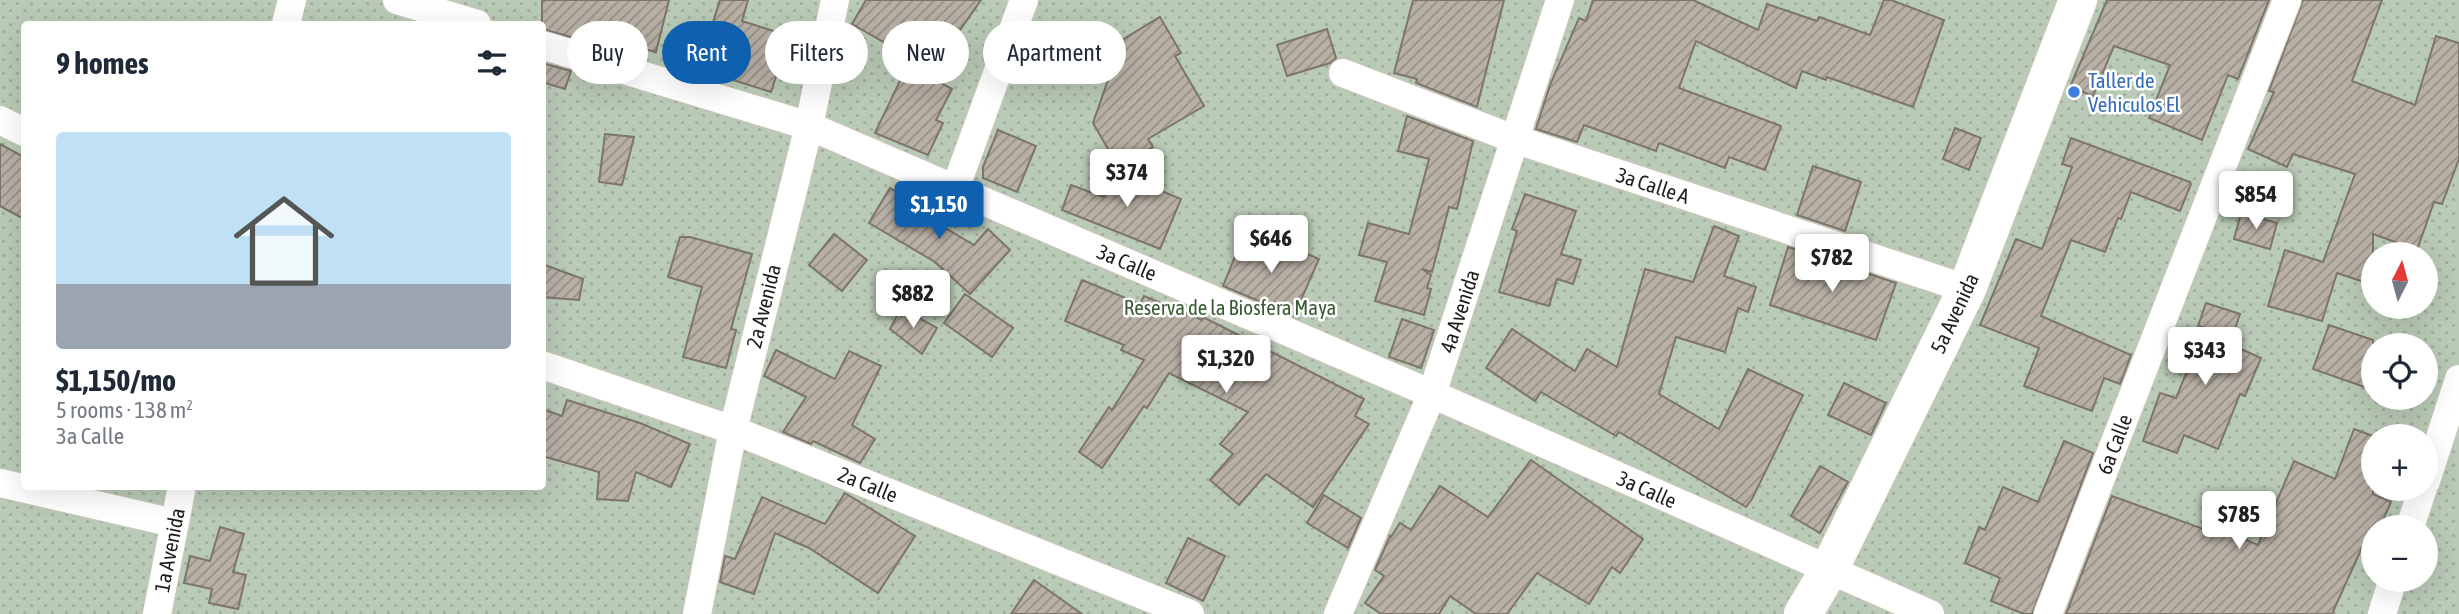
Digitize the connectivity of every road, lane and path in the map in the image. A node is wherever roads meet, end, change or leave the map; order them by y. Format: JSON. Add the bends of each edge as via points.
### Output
{"nodes":[{"id":1,"x":292,"y":0,"type":"edge"},
{"id":2,"x":397,"y":0,"type":"edge"},
{"id":3,"x":835,"y":0,"type":"edge"},
{"id":4,"x":1024,"y":0,"type":"edge"},
{"id":5,"x":1560,"y":0,"type":"edge"},
{"id":6,"x":2078,"y":0,"type":"edge"},
{"id":7,"x":2287,"y":0,"type":"edge"},
{"id":8,"x":287,"y":21,"type":"edge"},
{"id":9,"x":467,"y":21,"type":"edge"},
{"id":10,"x":546,"y":45,"type":"edge"},
{"id":11,"x":1343,"y":73,"type":"dead end"},
{"id":12,"x":0,"y":120,"type":"edge"},
{"id":13,"x":808,"y":126,"type":"junction"},
{"id":14,"x":21,"y":130,"type":"edge"},
{"id":15,"x":1514,"y":139,"type":"junction"},
{"id":16,"x":955,"y":189,"type":"junction"},
{"id":17,"x":1967,"y":289,"type":"junction"},
{"id":18,"x":546,"y":366,"type":"edge"},
{"id":19,"x":2459,"y":379,"type":"edge"},
{"id":20,"x":1433,"y":394,"type":"junction"},
{"id":21,"x":733,"y":430,"type":"junction"},
{"id":22,"x":2438,"y":444,"type":"edge"},
{"id":23,"x":0,"y":483,"type":"edge"},
{"id":24,"x":21,"y":488,"type":"edge"},
{"id":25,"x":30,"y":490,"type":"edge"},
{"id":26,"x":181,"y":490,"type":"edge"},
{"id":27,"x":174,"y":523,"type":"junction"},
{"id":28,"x":1829,"y":570,"type":"junction"},
{"id":29,"x":2389,"y":592,"type":"edge"},
{"id":30,"x":157,"y":614,"type":"edge"},
{"id":31,"x":697,"y":614,"type":"edge"},
{"id":32,"x":1190,"y":614,"type":"edge"},
{"id":33,"x":1338,"y":614,"type":"edge"},
{"id":34,"x":1803,"y":614,"type":"edge"},
{"id":35,"x":1930,"y":614,"type":"edge"},
{"id":36,"x":2048,"y":614,"type":"edge"},
{"id":37,"x":2382,"y":614,"type":"edge"}],
"edges":[{"from":1,"to":8,"type":"street"},
{"from":2,"to":9,"type":"street"},
{"from":3,"to":13,"type":"street","name":"2a Avenida"},
{"from":4,"to":16,"type":"street"},
{"from":5,"to":15,"type":"street","name":"4a Avenida"},
{"from":6,"to":17,"type":"street","name":"5a Avenida"},
{"from":7,"to":36,"type":"street","name":"6a Calle"},
{"from":10,"to":13,"type":"street","name":"3a Calle"},
{"from":11,"to":15,"type":"street","name":"3a Calle A"},
{"from":12,"to":14,"type":"street"},
{"from":13,"to":16,"type":"street","name":"3a Calle"},
{"from":13,"to":21,"type":"street","name":"2a Avenida"},
{"from":15,"to":17,"type":"street","name":"3a Calle A"},
{"from":15,"to":20,"type":"street","name":"4a Avenida"},
{"from":16,"to":20,"type":"street","name":"3a Calle"},
{"from":17,"to":28,"type":"street","name":"5a Avenida"},
{"from":18,"to":21,"type":"street","name":"2a Calle"},
{"from":19,"to":22,"type":"street"},
{"from":20,"to":28,"type":"street","name":"3a Calle"},
{"from":20,"to":33,"type":"street","name":"4a Avenida"},
{"from":21,"to":31,"type":"street","name":"2a Avenida"},
{"from":21,"to":32,"type":"street","name":"2a Calle"},
{"from":23,"to":24,"type":"street"},
{"from":25,"to":27,"type":"street"},
{"from":26,"to":27,"type":"street","name":"1a Avenida"},
{"from":27,"to":30,"type":"street","name":"1a Avenida"},
{"from":28,"to":34,"type":"street","name":"5a Avenida"},
{"from":28,"to":35,"type":"street","name":"3a Calle"},
{"from":29,"to":37,"type":"street"}]}
